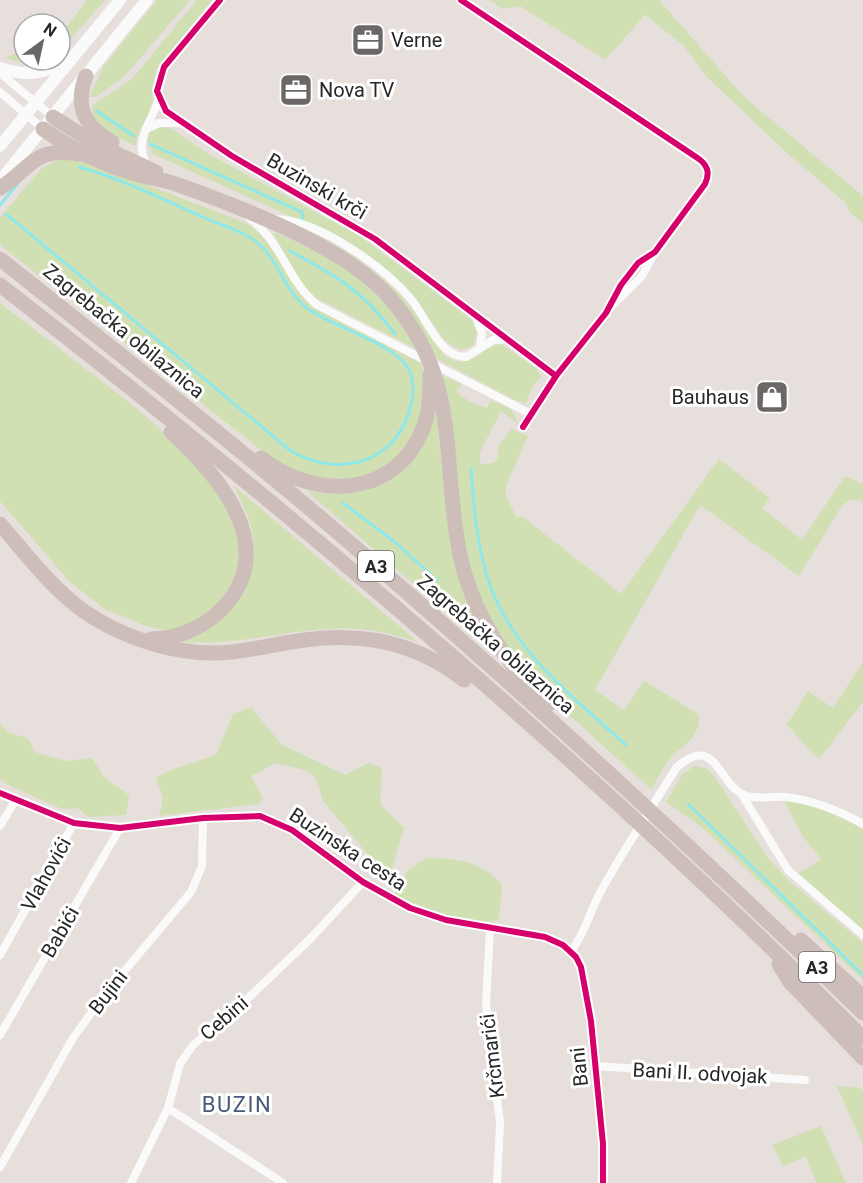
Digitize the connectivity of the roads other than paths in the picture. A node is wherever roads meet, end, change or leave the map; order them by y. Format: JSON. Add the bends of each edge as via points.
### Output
{"nodes":[{"id":1,"x":120,"y":0,"type":"edge"},
{"id":2,"x":147,"y":0,"type":"edge"},
{"id":3,"x":220,"y":0,"type":"edge"},
{"id":4,"x":461,"y":0,"type":"edge"},
{"id":5,"x":74,"y":56,"type":"junction"},
{"id":6,"x":0,"y":68,"type":"edge"},
{"id":7,"x":0,"y":73,"type":"edge"},
{"id":8,"x":86,"y":76,"type":"junction"},
{"id":9,"x":0,"y":92,"type":"edge"},
{"id":10,"x":159,"y":99,"type":"junction"},
{"id":11,"x":36,"y":103,"type":"junction"},
{"id":12,"x":25,"y":116,"type":"junction"},
{"id":13,"x":53,"y":117,"type":"junction"},
{"id":14,"x":182,"y":123,"type":"junction"},
{"id":15,"x":43,"y":129,"type":"junction"},
{"id":16,"x":146,"y":129,"type":"junction"},
{"id":17,"x":0,"y":146,"type":"edge"},
{"id":18,"x":93,"y":158,"type":"junction"},
{"id":19,"x":134,"y":162,"type":"junction"},
{"id":20,"x":150,"y":170,"type":"junction"},
{"id":21,"x":0,"y":181,"type":"edge"},
{"id":22,"x":174,"y":183,"type":"junction"},
{"id":23,"x":0,"y":188,"type":"edge"},
{"id":24,"x":234,"y":208,"type":"junction"},
{"id":25,"x":264,"y":219,"type":"junction"},
{"id":26,"x":0,"y":259,"type":"edge"},
{"id":27,"x":0,"y":285,"type":"edge"},
{"id":28,"x":476,"y":316,"type":"junction"},
{"id":29,"x":508,"y":340,"type":"junction"},
{"id":30,"x":480,"y":348,"type":"junction"},
{"id":31,"x":431,"y":368,"type":"junction"},
{"id":32,"x":118,"y":376,"type":"junction"},
{"id":33,"x":556,"y":376,"type":"junction"},
{"id":34,"x":152,"y":378,"type":"junction"},
{"id":35,"x":531,"y":414,"type":"junction"},
{"id":36,"x":523,"y":427,"type":"dead end"},
{"id":37,"x":0,"y":524,"type":"edge"},
{"id":38,"x":139,"y":638,"type":"junction"},
{"id":39,"x":550,"y":744,"type":"junction"},
{"id":40,"x":595,"y":759,"type":"junction"},
{"id":41,"x":0,"y":792,"type":"edge"},
{"id":42,"x":742,"y":795,"type":"junction"},
{"id":43,"x":15,"y":801,"type":"junction"},
{"id":44,"x":203,"y":818,"type":"junction"},
{"id":45,"x":74,"y":823,"type":"junction"},
{"id":46,"x":863,"y":824,"type":"edge"},
{"id":47,"x":0,"y":826,"type":"edge"},
{"id":48,"x":120,"y":828,"type":"junction"},
{"id":49,"x":363,"y":882,"type":"junction"},
{"id":50,"x":770,"y":922,"type":"junction"},
{"id":51,"x":490,"y":929,"type":"junction"},
{"id":52,"x":863,"y":935,"type":"edge"},
{"id":53,"x":571,"y":951,"type":"junction"},
{"id":54,"x":774,"y":953,"type":"junction"},
{"id":55,"x":0,"y":955,"type":"edge"},
{"id":56,"x":863,"y":997,"type":"edge"},
{"id":57,"x":863,"y":1013,"type":"edge"},
{"id":58,"x":0,"y":1035,"type":"edge"},
{"id":59,"x":863,"y":1038,"type":"edge"},
{"id":60,"x":863,"y":1058,"type":"edge"},
{"id":61,"x":595,"y":1066,"type":"junction"},
{"id":62,"x":805,"y":1080,"type":"dead end"},
{"id":63,"x":168,"y":1108,"type":"junction"},
{"id":64,"x":0,"y":1167,"type":"edge"},
{"id":65,"x":131,"y":1183,"type":"edge"},
{"id":66,"x":283,"y":1183,"type":"edge"},
{"id":67,"x":497,"y":1183,"type":"edge"},
{"id":68,"x":603,"y":1183,"type":"edge"}],
"edges":[{"from":1,"to":5,"type":"main road"},
{"from":2,"to":8,"type":"main road"},
{"from":3,"to":10,"type":"street","via":[[164,67],[158,82]]},
{"from":4,"to":33,"type":"street","via":[[706,166],[708,173],[705,184],[655,252],[638,263],[606,313]]},
{"from":5,"to":6,"type":"main road","via":[[38,74]]},
{"from":5,"to":11,"type":"main road"},
{"from":7,"to":11,"type":"street"},
{"from":8,"to":13,"type":"main road"},
{"from":8,"to":19,"type":"highway","via":[[80,95],[86,121]]},
{"from":9,"to":12,"type":"street"},
{"from":10,"to":14,"type":"street","name":"Buzinski krči","via":[[166,111]]},
{"from":10,"to":16,"type":"street"},
{"from":11,"to":12,"type":"main road"},
{"from":11,"to":13,"type":"street"},
{"from":12,"to":15,"type":"street"},
{"from":12,"to":17,"type":"main road"},
{"from":13,"to":15,"type":"main road"},
{"from":13,"to":19,"type":"highway"},
{"from":14,"to":16,"type":"street","via":[[159,123]]},
{"from":14,"to":28,"type":"street","name":"Buzinski krči","via":[[359,228]]},
{"from":15,"to":18,"type":"highway"},
{"from":15,"to":21,"type":"main road"},
{"from":16,"to":20,"type":"street","via":[[141,148]]},
{"from":18,"to":22,"type":"highway"},
{"from":18,"to":23,"type":"highway","via":[[63,153],[44,155]]},
{"from":19,"to":20,"type":"highway"},
{"from":20,"to":22,"type":"highway"},
{"from":22,"to":24,"type":"highway"},
{"from":24,"to":25,"type":"highway"},
{"from":24,"to":35,"type":"street","via":[[266,232],[299,286],[317,304]]},
{"from":25,"to":30,"type":"street","via":[[296,222],[373,264],[410,298],[439,342],[454,354],[466,357]]},
{"from":25,"to":31,"type":"highway","via":[[361,271],[389,297],[411,326]]},
{"from":26,"to":34,"type":"highway","name":"Zagrebačka obilaznica","number":"A3"},
{"from":27,"to":32,"type":"highway","name":"Zagrebačka obilaznica","number":"A3"},
{"from":28,"to":29,"type":"street","name":"Buzinski krči"},
{"from":28,"to":30,"type":"street","via":[[482,333]]},
{"from":29,"to":30,"type":"street","via":[[493,339]]},
{"from":29,"to":33,"type":"street","name":"Buzinski krči"},
{"from":31,"to":34,"type":"highway","via":[[427,415],[408,454],[377,478],[348,487],[305,482],[274,466],[173,387]]},
{"from":31,"to":40,"type":"highway","via":[[443,400],[459,550],[478,609],[524,680],[577,732]]},
{"from":32,"to":38,"type":"highway","via":[[132,397],[209,469],[232,503],[244,534],[241,576],[223,608],[188,632]]},
{"from":32,"to":39,"type":"highway","name":"Zagrebačka obilaznica","number":"A3","via":[[350,568]]},
{"from":33,"to":35,"type":"street"},
{"from":34,"to":40,"type":"highway","name":"Zagrebačka obilaznica","number":"A3","via":[[348,541]]},
{"from":35,"to":36,"type":"street"},
{"from":37,"to":38,"type":"highway","via":[[76,605],[96,619]]},
{"from":38,"to":39,"type":"highway","via":[[178,650],[219,653],[332,637],[384,641],[417,651],[444,666],[518,726]]},
{"from":39,"to":54,"type":"highway","name":"Zagrebačka obilaznica","number":"A3"},
{"from":40,"to":50,"type":"highway","name":"Zagrebačka obilaznica","number":"A3"},
{"from":41,"to":43,"type":"street","name":"Buzinska cesta"},
{"from":42,"to":46,"type":"street","via":[[815,801]]},
{"from":42,"to":52,"type":"street","via":[[788,870]]},
{"from":42,"to":53,"type":"street","via":[[720,767],[706,758],[695,756],[676,768],[602,890],[584,933]]},
{"from":43,"to":45,"type":"street","name":"Buzinska cesta"},
{"from":43,"to":47,"type":"street"},
{"from":44,"to":48,"type":"street","name":"Buzinska cesta"},
{"from":44,"to":49,"type":"street","name":"Buzinska cesta","via":[[260,816],[276,822]]},
{"from":44,"to":64,"type":"street","name":"Bujini","via":[[202,866],[191,892],[73,1038]]},
{"from":45,"to":48,"type":"street","name":"Buzinska cesta"},
{"from":45,"to":55,"type":"street","name":"Vlahovići"},
{"from":48,"to":58,"type":"street","name":"Babići"},
{"from":49,"to":51,"type":"street","name":"Buzinska cesta","via":[[410,908]]},
{"from":49,"to":63,"type":"street","name":"Cebini","via":[[241,1005],[193,1045],[180,1064]]},
{"from":50,"to":56,"type":"highway","via":[[813,950]]},
{"from":50,"to":57,"type":"highway","name":"Zagrebačka obilaznica","number":"A3"},
{"from":51,"to":53,"type":"street","name":"Buzinska cesta","via":[[545,937]]},
{"from":51,"to":67,"type":"street","name":"Krčmarići","via":[[486,1004],[500,1123]]},
{"from":53,"to":61,"type":"street","name":"Bani","via":[[581,967]]},
{"from":54,"to":59,"type":"highway","name":"Zagrebačka obilaznica","number":"A3"},
{"from":54,"to":60,"type":"highway","via":[[790,982]]},
{"from":61,"to":62,"type":"street","name":"Bani II. odvojak"},
{"from":61,"to":68,"type":"street","name":"Bani"},
{"from":63,"to":65,"type":"street","name":"Cebini"},
{"from":63,"to":66,"type":"street"}]}
